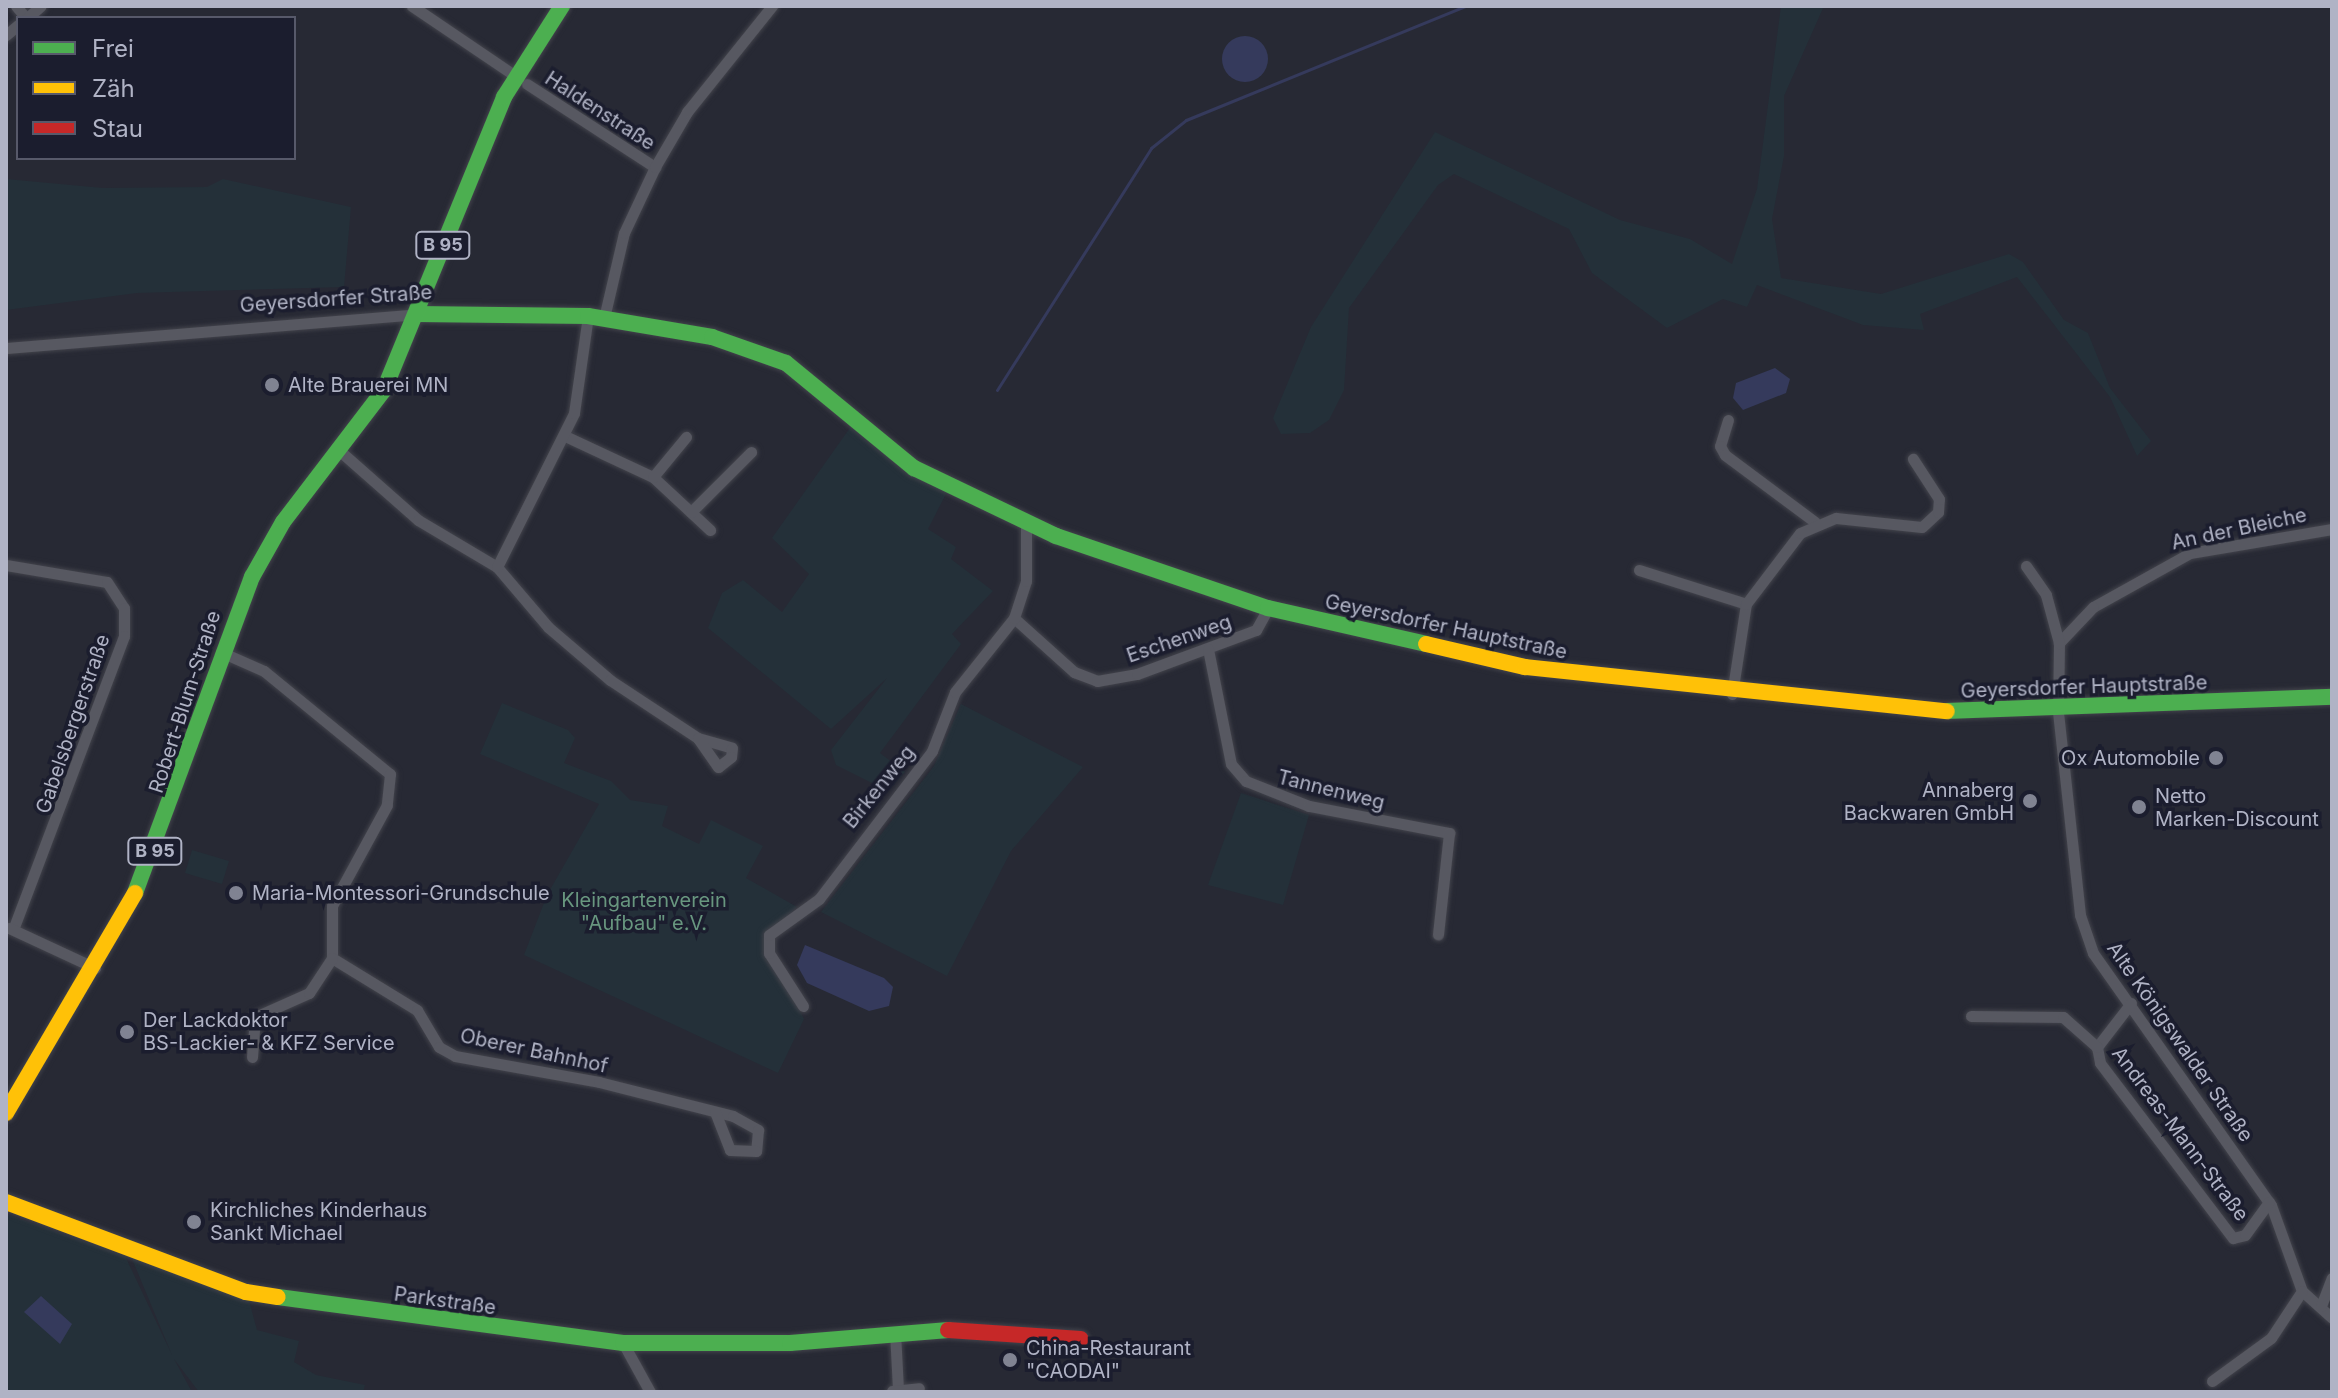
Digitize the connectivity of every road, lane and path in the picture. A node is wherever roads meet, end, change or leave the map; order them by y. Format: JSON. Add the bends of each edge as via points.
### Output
{"nodes":[{"id":1,"x":412,"y":6,"type":"edge"},
{"id":2,"x":562,"y":6,"type":"edge"},
{"id":3,"x":772,"y":6,"type":"edge"},
{"id":4,"x":520,"y":80,"type":"junction"},
{"id":5,"x":655,"y":167,"type":"junction"},
{"id":6,"x":416,"y":314,"type":"junction"},
{"id":7,"x":596,"y":317,"type":"junction"},
{"id":8,"x":669,"y":328,"type":"joint"},
{"id":9,"x":6,"y":348,"type":"edge"},
{"id":10,"x":1728,"y":420,"type":"dead end"},
{"id":11,"x":565,"y":436,"type":"junction"},
{"id":12,"x":686,"y":437,"type":"dead end"},
{"id":13,"x":341,"y":452,"type":"junction"},
{"id":14,"x":751,"y":452,"type":"dead end"},
{"id":15,"x":1913,"y":459,"type":"dead end"},
{"id":16,"x":653,"y":477,"type":"junction"},
{"id":17,"x":691,"y":512,"type":"junction"},
{"id":18,"x":1815,"y":522,"type":"junction"},
{"id":19,"x":1026,"y":523,"type":"junction"},
{"id":20,"x":2332,"y":529,"type":"edge"},
{"id":21,"x":710,"y":530,"type":"dead end"},
{"id":22,"x":6,"y":565,"type":"edge"},
{"id":23,"x":2026,"y":566,"type":"dead end"},
{"id":24,"x":497,"y":567,"type":"junction"},
{"id":25,"x":1639,"y":570,"type":"dead end"},
{"id":26,"x":1746,"y":604,"type":"junction"},
{"id":27,"x":1268,"y":608,"type":"junction"},
{"id":28,"x":1014,"y":618,"type":"junction"},
{"id":29,"x":2059,"y":643,"type":"junction"},
{"id":30,"x":1208,"y":649,"type":"junction"},
{"id":31,"x":221,"y":652,"type":"junction"},
{"id":32,"x":1732,"y":694,"type":"junction"},
{"id":33,"x":2332,"y":697,"type":"edge"},
{"id":34,"x":2058,"y":712,"type":"junction"},
{"id":35,"x":698,"y":738,"type":"dead end"},
{"id":36,"x":10,"y":928,"type":"edge"},
{"id":37,"x":1438,"y":934,"type":"dead end"},
{"id":38,"x":332,"y":958,"type":"junction"},
{"id":39,"x":95,"y":968,"type":"junction"},
{"id":40,"x":2131,"y":1003,"type":"junction"},
{"id":41,"x":803,"y":1006,"type":"dead end"},
{"id":42,"x":1971,"y":1016,"type":"dead end"},
{"id":43,"x":2097,"y":1047,"type":"junction"},
{"id":44,"x":252,"y":1057,"type":"dead end"},
{"id":45,"x":715,"y":1112,"type":"junction"},
{"id":46,"x":6,"y":1113,"type":"edge"},
{"id":47,"x":6,"y":1202,"type":"edge"},
{"id":48,"x":2269,"y":1202,"type":"junction"},
{"id":49,"x":2332,"y":1278,"type":"edge"},
{"id":50,"x":2302,"y":1291,"type":"junction"},
{"id":51,"x":2321,"y":1306,"type":"junction"},
{"id":52,"x":2332,"y":1318,"type":"edge"},
{"id":53,"x":895,"y":1332,"type":"junction"},
{"id":54,"x":1081,"y":1339,"type":"dead end"},
{"id":55,"x":623,"y":1343,"type":"junction"},
{"id":56,"x":2212,"y":1381,"type":"dead end"},
{"id":57,"x":919,"y":1388,"type":"dead end"},
{"id":58,"x":894,"y":1391,"type":"edge"},
{"id":59,"x":650,"y":1392,"type":"edge"}],
"edges":[{"from":1,"to":4,"type":"street","name":"Haldenstraße"},
{"from":2,"to":4,"type":"main road","number":"B 95"},
{"from":3,"to":5,"type":"street","via":[[687,112]]},
{"from":4,"to":5,"type":"street","name":"Haldenstraße"},
{"from":4,"to":6,"type":"main road","number":"B 95"},
{"from":5,"to":7,"type":"street","via":[[624,233]]},
{"from":6,"to":7,"type":"main road","name":"Geyersdorfer Straße"},
{"from":6,"to":9,"type":"street","name":"Geyersdorfer Straße"},
{"from":6,"to":13,"type":"main road","name":"Robert-Blum-Straße","number":"B 95","via":[[384,390]]},
{"from":7,"to":8,"type":"main road","name":"Geyersdorfer Straße"},
{"from":7,"to":11,"type":"street"},
{"from":8,"to":19,"type":"main road","name":"Geyersdorfer Hauptstraße","via":[[786,363],[914,468]]},
{"from":10,"to":18,"type":"street","via":[[1720,446],[1725,455]]},
{"from":11,"to":16,"type":"street"},
{"from":11,"to":24,"type":"street"},
{"from":12,"to":16,"type":"street"},
{"from":13,"to":24,"type":"street","via":[[418,520]]},
{"from":13,"to":31,"type":"main road","name":"Robert-Blum-Straße","number":"B 95","via":[[270,543]]},
{"from":14,"to":17,"type":"street"},
{"from":15,"to":18,"type":"street","via":[[1939,499],[1938,512],[1922,527]]},
{"from":16,"to":17,"type":"street"},
{"from":17,"to":21,"type":"street"},
{"from":18,"to":26,"type":"street"},
{"from":19,"to":27,"type":"main road","name":"Geyersdorfer Hauptstraße","via":[[1173,581]]},
{"from":19,"to":28,"type":"street","name":"Birkenweg","via":[[1026,581]]},
{"from":20,"to":29,"type":"street","name":"An der Bleiche","via":[[2166,563],[2079,617]]},
{"from":22,"to":36,"type":"street","name":"Gabelsbergerstraße","via":[[107,582],[124,622],[107,695]]},
{"from":23,"to":29,"type":"street","via":[[2046,595]]},
{"from":24,"to":35,"type":"street","via":[[581,657]]},
{"from":25,"to":26,"type":"street"},
{"from":26,"to":32,"type":"street"},
{"from":27,"to":30,"type":"street","name":"Eschenweg","via":[[1256,630]]},
{"from":27,"to":32,"type":"main road","name":"Geyersdorfer Hauptstraße","via":[[1525,667]]},
{"from":28,"to":30,"type":"street","name":"Eschenweg","via":[[1074,672],[1097,681]]},
{"from":28,"to":41,"type":"street","name":"Birkenweg","via":[[955,692],[932,751],[819,899],[769,935],[769,953]]},
{"from":29,"to":34,"type":"street"},
{"from":30,"to":37,"type":"street","name":"Tannenweg","via":[[1231,764],[1246,781],[1309,806],[1449,833]]},
{"from":31,"to":38,"type":"street","via":[[264,671],[390,774],[387,805],[332,906]]},
{"from":31,"to":39,"type":"main road","name":"Robert-Blum-Straße","number":"B 95","via":[[160,840]]},
{"from":32,"to":34,"type":"main road","name":"Geyersdorfer Hauptstraße","via":[[1914,710]]},
{"from":33,"to":34,"type":"main road","name":"Geyersdorfer Hauptstraße"},
{"from":34,"to":40,"type":"street","name":"Alte Königswalder Straße","via":[[2080,915],[2093,953]]},
{"from":36,"to":39,"type":"street"},
{"from":38,"to":44,"type":"street","via":[[309,993],[255,1017]]},
{"from":38,"to":45,"type":"street","name":"Oberer Bahnhof","via":[[417,1010],[439,1047],[455,1056]]},
{"from":39,"to":46,"type":"main road","name":"Robert-Blum-Straße","number":"B 95"},
{"from":40,"to":43,"type":"street","name":"Andreas-Mann-Straße"},
{"from":40,"to":48,"type":"street","name":"Alte Königswalder Straße"},
{"from":42,"to":43,"type":"street","name":"Andreas-Mann-Straße","via":[[2063,1017]]},
{"from":43,"to":48,"type":"street","name":"Andreas-Mann-Straße","via":[[2100,1063],[2227,1232],[2245,1235]]},
{"from":45,"to":45,"type":"street","name":"Oberer Bahnhof","via":[[730,1150],[756,1151],[754,1125]]},
{"from":47,"to":55,"type":"main road","name":"Parkstraße","via":[[246,1292]]},
{"from":48,"to":50,"type":"street","name":"Alte Königswalder Straße","via":[[2292,1246]]},
{"from":49,"to":51,"type":"street"},
{"from":50,"to":51,"type":"street"},
{"from":50,"to":56,"type":"street","via":[[2271,1338]]},
{"from":51,"to":52,"type":"street"},
{"from":53,"to":54,"type":"main road","name":"Parkstraße","via":[[974,1328]]},
{"from":53,"to":55,"type":"main road","name":"Parkstraße","via":[[790,1343]]},
{"from":53,"to":58,"type":"street"},
{"from":55,"to":59,"type":"street"},
{"from":57,"to":58,"type":"street"}]}
